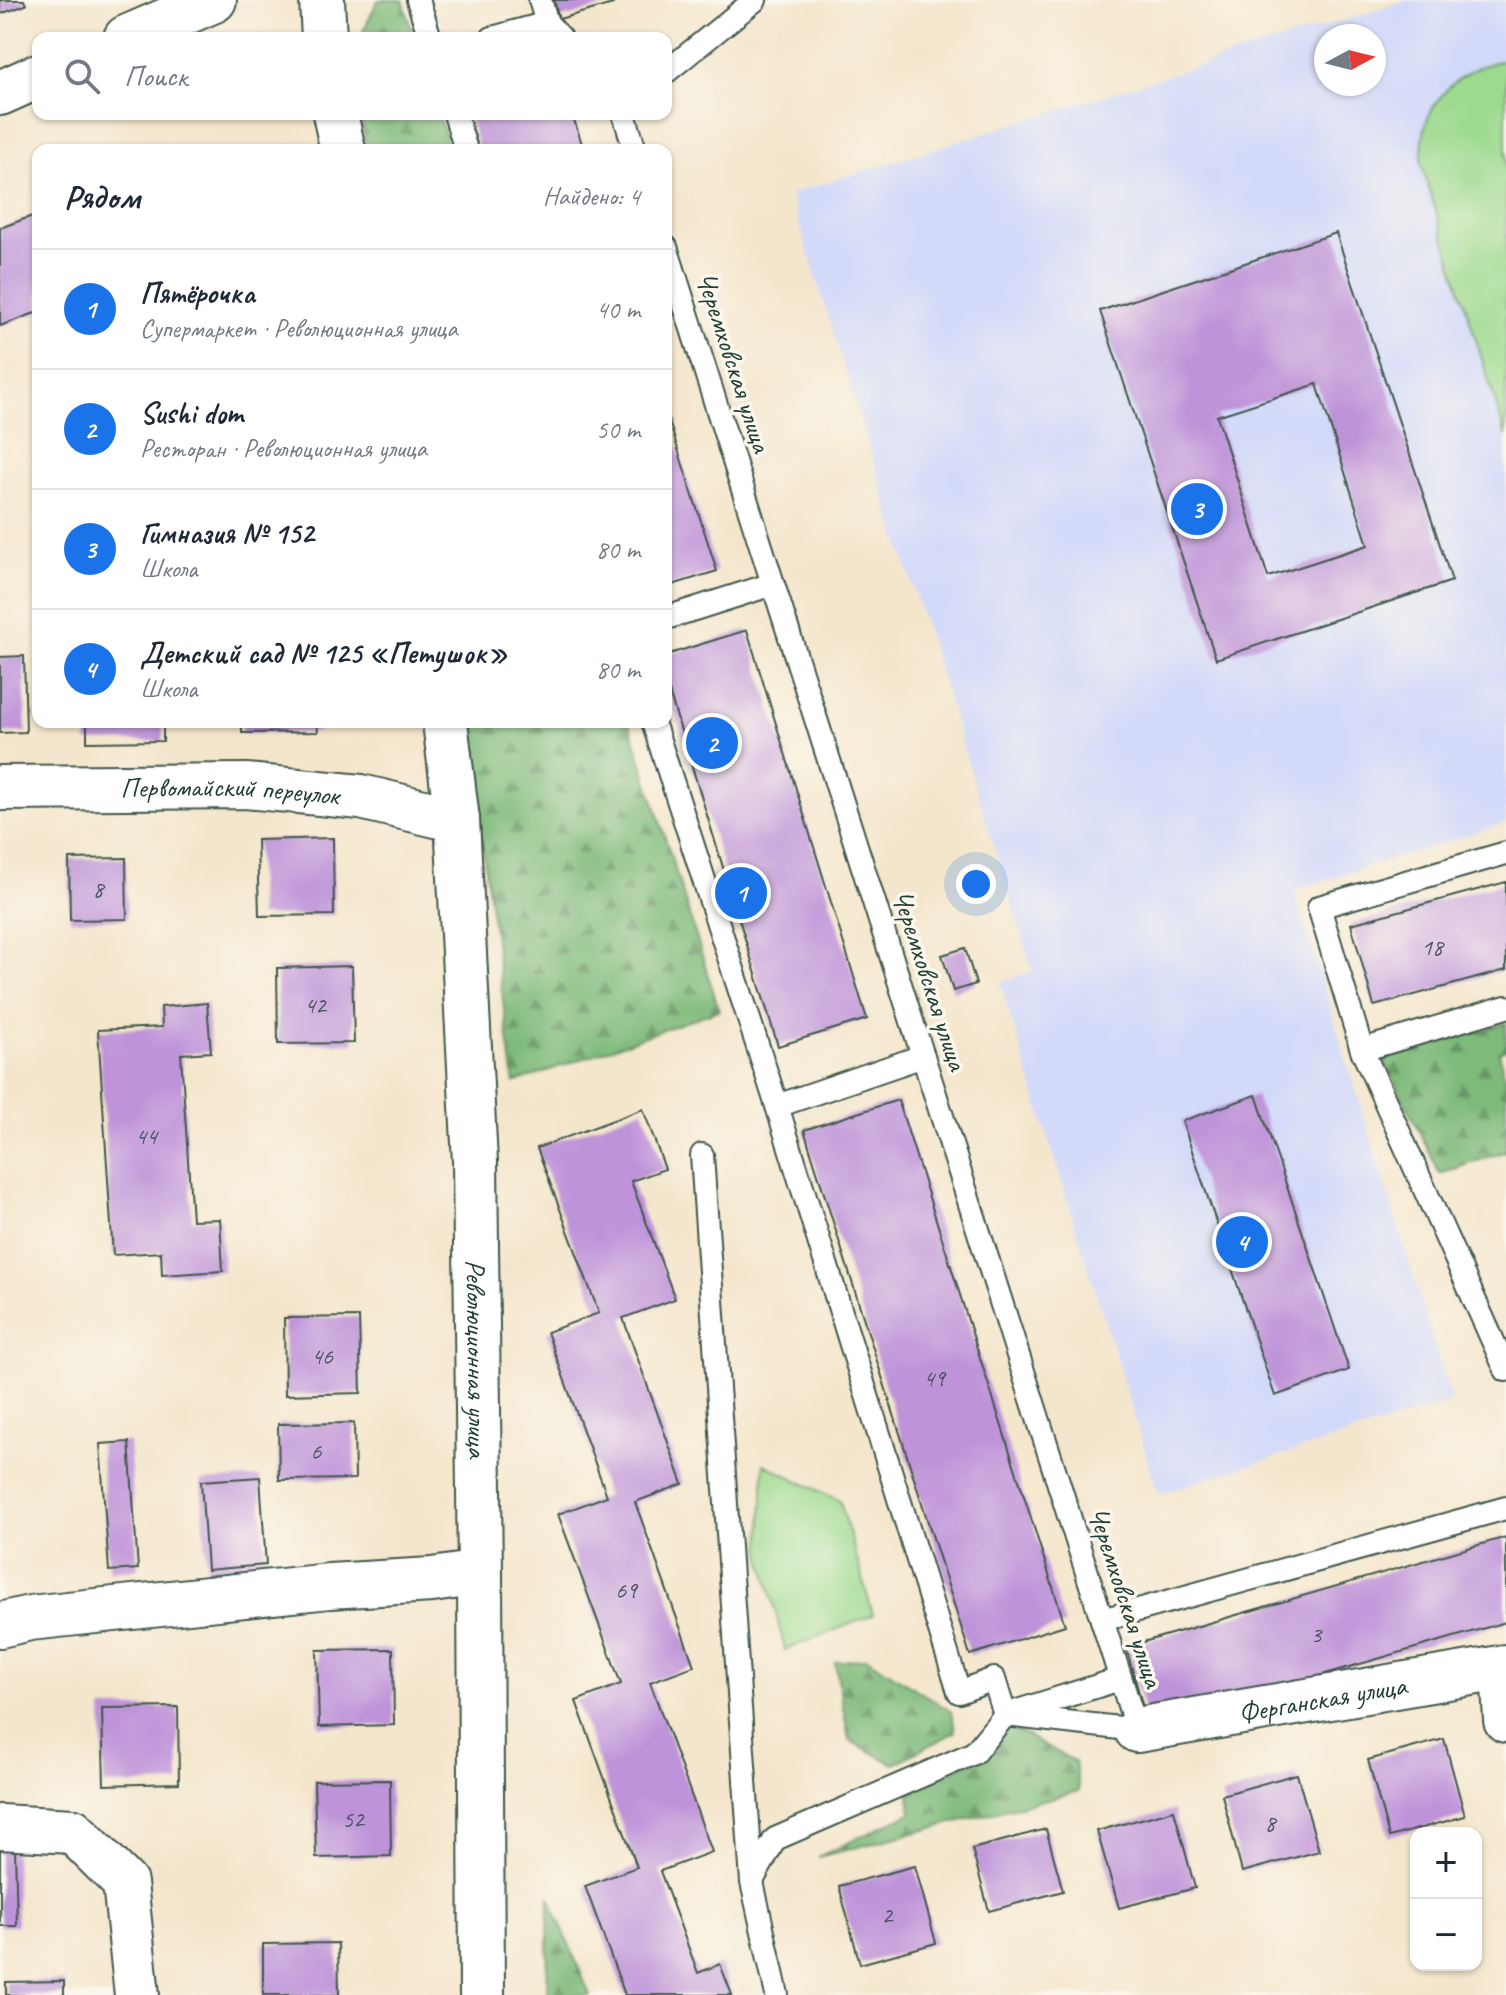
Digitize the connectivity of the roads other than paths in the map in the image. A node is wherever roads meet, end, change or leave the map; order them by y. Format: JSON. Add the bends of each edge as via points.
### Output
{"nodes":[{"id":1,"x":214,"y":0,"type":"edge"},
{"id":2,"x":322,"y":0,"type":"edge"},
{"id":3,"x":418,"y":0,"type":"edge"},
{"id":4,"x":540,"y":0,"type":"edge"},
{"id":5,"x":755,"y":0,"type":"edge"},
{"id":6,"x":554,"y":30,"type":"edge"},
{"id":7,"x":140,"y":32,"type":"edge"},
{"id":8,"x":324,"y":32,"type":"edge"},
{"id":9,"x":428,"y":32,"type":"edge"},
{"id":10,"x":672,"y":67,"type":"edge"},
{"id":11,"x":32,"y":79,"type":"edge"},
{"id":12,"x":0,"y":93,"type":"edge"},
{"id":13,"x":336,"y":120,"type":"edge"},
{"id":14,"x":457,"y":120,"type":"edge"},
{"id":15,"x":626,"y":120,"type":"edge"},
{"id":16,"x":342,"y":144,"type":"edge"},
{"id":17,"x":464,"y":144,"type":"edge"},
{"id":18,"x":633,"y":144,"type":"edge"},
{"id":19,"x":672,"y":266,"type":"edge"},
{"id":20,"x":773,"y":584,"type":"junction"},
{"id":21,"x":672,"y":616,"type":"edge"},
{"id":22,"x":446,"y":728,"type":"edge"},
{"id":23,"x":655,"y":728,"type":"edge"},
{"id":24,"x":0,"y":788,"type":"edge"},
{"id":25,"x":457,"y":820,"type":"junction"},
{"id":26,"x":1506,"y":853,"type":"edge"},
{"id":27,"x":1506,"y":1007,"type":"edge"},
{"id":28,"x":1362,"y":1050,"type":"junction"},
{"id":29,"x":923,"y":1056,"type":"junction"},
{"id":30,"x":777,"y":1106,"type":"junction"},
{"id":31,"x":702,"y":1155,"type":"dead end"},
{"id":32,"x":1506,"y":1370,"type":"edge"},
{"id":33,"x":1506,"y":1508,"type":"edge"},
{"id":34,"x":480,"y":1573,"type":"junction"},
{"id":35,"x":1102,"y":1620,"type":"junction"},
{"id":36,"x":0,"y":1625,"type":"edge"},
{"id":37,"x":1504,"y":1667,"type":"edge"},
{"id":38,"x":1120,"y":1679,"type":"junction"},
{"id":39,"x":1005,"y":1715,"type":"junction"},
{"id":40,"x":1506,"y":1720,"type":"edge"},
{"id":41,"x":1137,"y":1730,"type":"junction"},
{"id":42,"x":0,"y":1827,"type":"edge"},
{"id":43,"x":752,"y":1882,"type":"junction"},
{"id":44,"x":137,"y":1995,"type":"edge"},
{"id":45,"x":482,"y":1995,"type":"edge"},
{"id":46,"x":777,"y":1995,"type":"edge"}],
"edges":[{"from":1,"to":7,"type":"street"},
{"from":2,"to":8,"type":"street"},
{"from":3,"to":9,"type":"lane"},
{"from":4,"to":6,"type":"lane"},
{"from":5,"to":10,"type":"lane"},
{"from":11,"to":12,"type":"street"},
{"from":13,"to":16,"type":"street"},
{"from":14,"to":17,"type":"lane"},
{"from":15,"to":18,"type":"lane"},
{"from":19,"to":20,"type":"lane","name":"Черемховская улица"},
{"from":20,"to":21,"type":"lane"},
{"from":20,"to":29,"type":"lane","name":"Черемховская улица"},
{"from":22,"to":25,"type":"street","name":"Революционная улица"},
{"from":23,"to":30,"type":"lane"},
{"from":24,"to":25,"type":"street","name":"Первомайский переулок","via":[[246,786],[361,797]]},
{"from":25,"to":34,"type":"street","name":"Революционная улица","via":[[475,1162]]},
{"from":26,"to":28,"type":"lane","via":[[1319,907]]},
{"from":27,"to":28,"type":"lane"},
{"from":28,"to":32,"type":"lane"},
{"from":29,"to":30,"type":"lane"},
{"from":29,"to":35,"type":"lane","name":"Черемховская улица"},
{"from":30,"to":39,"type":"lane","via":[[959,1692],[994,1679]]},
{"from":31,"to":43,"type":"lane"},
{"from":33,"to":35,"type":"lane"},
{"from":34,"to":36,"type":"street"},
{"from":34,"to":45,"type":"street","name":"Революционная улица"},
{"from":35,"to":38,"type":"lane","name":"Черемховская улица"},
{"from":37,"to":40,"type":"street"},
{"from":37,"to":41,"type":"street","name":"Ферганская улица"},
{"from":38,"to":39,"type":"lane"},
{"from":38,"to":41,"type":"lane","name":"Черемховская улица"},
{"from":39,"to":41,"type":"lane"},
{"from":39,"to":43,"type":"lane","via":[[974,1753],[775,1839]]},
{"from":42,"to":44,"type":"street","via":[[73,1831],[125,1883]]},
{"from":43,"to":46,"type":"lane"}]}
